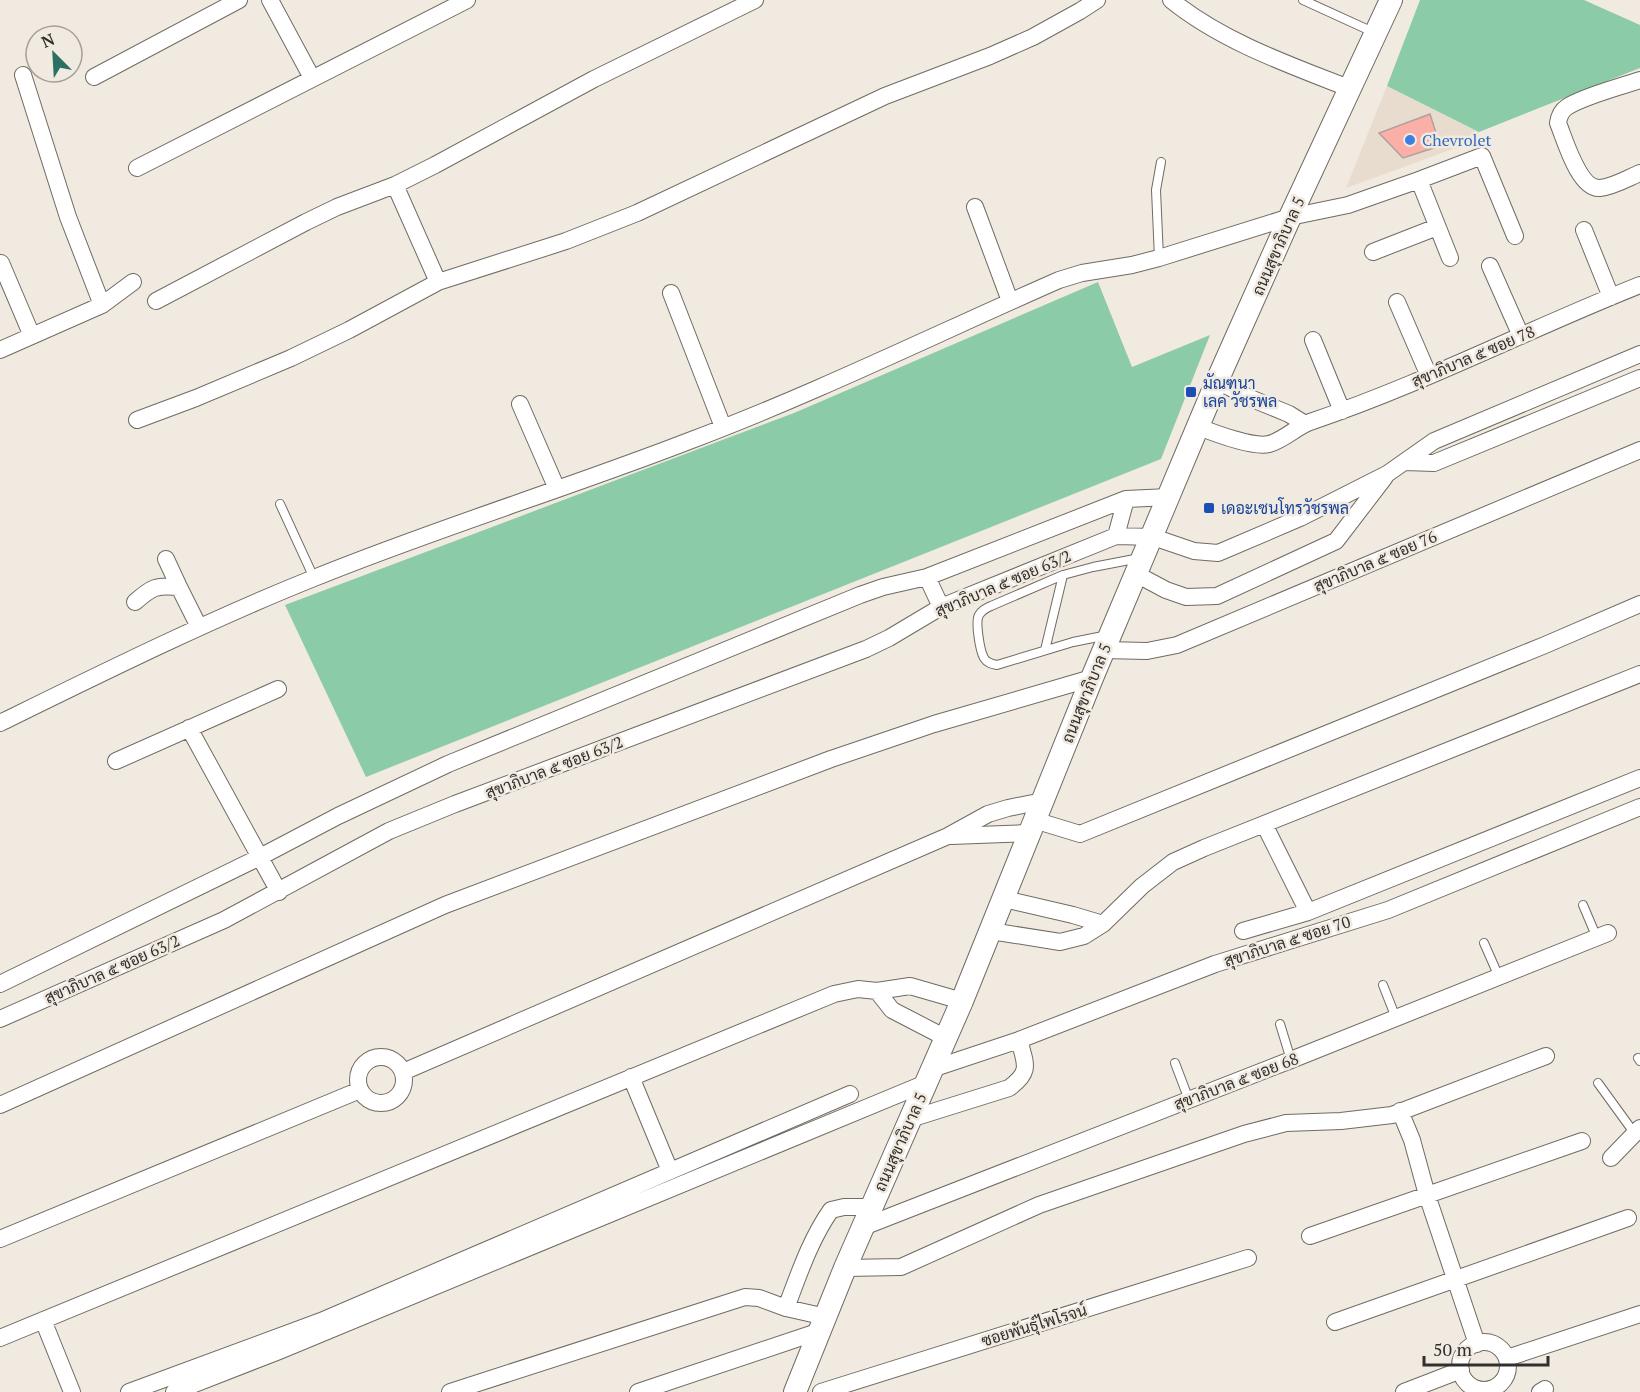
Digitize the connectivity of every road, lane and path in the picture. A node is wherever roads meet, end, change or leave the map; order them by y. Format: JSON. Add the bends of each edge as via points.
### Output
{"nodes":[{"id":1,"x":239,"y":0,"type":"edge"},
{"id":2,"x":270,"y":0,"type":"edge"},
{"id":3,"x":467,"y":0,"type":"edge"},
{"id":4,"x":755,"y":0,"type":"edge"},
{"id":5,"x":1096,"y":0,"type":"edge"},
{"id":6,"x":1171,"y":0,"type":"edge"},
{"id":7,"x":1302,"y":0,"type":"edge"},
{"id":8,"x":1391,"y":0,"type":"edge"},
{"id":9,"x":1377,"y":33,"type":"junction"},
{"id":10,"x":23,"y":75,"type":"dead end"},
{"id":11,"x":94,"y":77,"type":"dead end"},
{"id":12,"x":312,"y":78,"type":"junction"},
{"id":13,"x":1640,"y":80,"type":"edge"},
{"id":14,"x":1352,"y":89,"type":"junction"},
{"id":15,"x":1161,"y":162,"type":"dead end"},
{"id":16,"x":137,"y":168,"type":"dead end"},
{"id":17,"x":1640,"y":173,"type":"edge"},
{"id":18,"x":1419,"y":180,"type":"junction"},
{"id":19,"x":395,"y":185,"type":"junction"},
{"id":20,"x":975,"y":207,"type":"dead end"},
{"id":21,"x":1290,"y":217,"type":"junction"},
{"id":22,"x":1437,"y":227,"type":"junction"},
{"id":23,"x":1584,"y":230,"type":"dead end"},
{"id":24,"x":1515,"y":236,"type":"dead end"},
{"id":25,"x":1373,"y":252,"type":"dead end"},
{"id":26,"x":1159,"y":258,"type":"junction"},
{"id":27,"x":1450,"y":258,"type":"dead end"},
{"id":28,"x":0,"y":262,"type":"edge"},
{"id":29,"x":1490,"y":266,"type":"dead end"},
{"id":30,"x":133,"y":282,"type":"dead end"},
{"id":31,"x":438,"y":282,"type":"junction"},
{"id":32,"x":1640,"y":285,"type":"edge"},
{"id":33,"x":671,"y":293,"type":"dead end"},
{"id":34,"x":1611,"y":297,"type":"junction"},
{"id":35,"x":156,"y":301,"type":"dead end"},
{"id":36,"x":1010,"y":301,"type":"junction"},
{"id":37,"x":1397,"y":302,"type":"dead end"},
{"id":38,"x":102,"y":305,"type":"junction"},
{"id":39,"x":32,"y":336,"type":"junction"},
{"id":40,"x":1521,"y":336,"type":"junction"},
{"id":41,"x":1313,"y":340,"type":"dead end"},
{"id":42,"x":0,"y":350,"type":"edge"},
{"id":43,"x":1640,"y":354,"type":"edge"},
{"id":44,"x":1429,"y":376,"type":"junction"},
{"id":45,"x":1640,"y":378,"type":"edge"},
{"id":46,"x":1218,"y":381,"type":"junction"},
{"id":47,"x":520,"y":404,"type":"dead end"},
{"id":48,"x":1342,"y":411,"type":"junction"},
{"id":49,"x":137,"y":420,"type":"dead end"},
{"id":50,"x":1305,"y":424,"type":"junction"},
{"id":51,"x":723,"y":427,"type":"junction"},
{"id":52,"x":1199,"y":427,"type":"junction"},
{"id":53,"x":1640,"y":450,"type":"edge"},
{"id":54,"x":1406,"y":462,"type":"junction"},
{"id":55,"x":1387,"y":474,"type":"junction"},
{"id":56,"x":557,"y":489,"type":"junction"},
{"id":57,"x":1169,"y":497,"type":"junction"},
{"id":58,"x":1126,"y":499,"type":"junction"},
{"id":59,"x":280,"y":504,"type":"dead end"},
{"id":60,"x":1116,"y":536,"type":"junction"},
{"id":61,"x":1153,"y":537,"type":"junction"},
{"id":62,"x":166,"y":559,"type":"dead end"},
{"id":63,"x":1140,"y":566,"type":"junction"},
{"id":64,"x":1063,"y":576,"type":"junction"},
{"id":65,"x":314,"y":578,"type":"junction"},
{"id":66,"x":927,"y":578,"type":"junction"},
{"id":67,"x":179,"y":587,"type":"junction"},
{"id":68,"x":135,"y":602,"type":"dead end"},
{"id":69,"x":1640,"y":604,"type":"edge"},
{"id":70,"x":941,"y":607,"type":"junction"},
{"id":71,"x":199,"y":627,"type":"junction"},
{"id":72,"x":1107,"y":643,"type":"junction"},
{"id":73,"x":1045,"y":650,"type":"junction"},
{"id":74,"x":1640,"y":674,"type":"edge"},
{"id":75,"x":1092,"y":678,"type":"junction"},
{"id":76,"x":278,"y":689,"type":"dead end"},
{"id":77,"x":0,"y":723,"type":"edge"},
{"id":78,"x":189,"y":728,"type":"junction"},
{"id":79,"x":116,"y":761,"type":"dead end"},
{"id":80,"x":1640,"y":778,"type":"edge"},
{"id":81,"x":1640,"y":807,"type":"edge"},
{"id":82,"x":1035,"y":818,"type":"junction"},
{"id":83,"x":1264,"y":824,"type":"junction"},
{"id":84,"x":948,"y":836,"type":"junction"},
{"id":85,"x":260,"y":857,"type":"junction"},
{"id":86,"x":279,"y":892,"type":"junction"},
{"id":87,"x":1004,"y":899,"type":"junction"},
{"id":88,"x":1584,"y":905,"type":"dead end"},
{"id":89,"x":1308,"y":912,"type":"junction"},
{"id":90,"x":1103,"y":924,"type":"junction"},
{"id":91,"x":991,"y":931,"type":"junction"},
{"id":92,"x":1243,"y":931,"type":"dead end"},
{"id":93,"x":1602,"y":935,"type":"joint"},
{"id":94,"x":1484,"y":943,"type":"dead end"},
{"id":95,"x":1499,"y":977,"type":"junction"},
{"id":96,"x":0,"y":984,"type":"edge"},
{"id":97,"x":1383,"y":985,"type":"dead end"},
{"id":98,"x":877,"y":992,"type":"junction"},
{"id":99,"x":962,"y":1001,"type":"junction"},
{"id":100,"x":1396,"y":1018,"type":"junction"},
{"id":101,"x":0,"y":1019,"type":"edge"},
{"id":102,"x":1280,"y":1024,"type":"dead end"},
{"id":103,"x":946,"y":1038,"type":"junction"},
{"id":104,"x":1019,"y":1040,"type":"junction"},
{"id":105,"x":1546,"y":1056,"type":"dead end"},
{"id":106,"x":1291,"y":1060,"type":"junction"},
{"id":107,"x":1175,"y":1063,"type":"dead end"},
{"id":108,"x":403,"y":1072,"type":"junction"},
{"id":109,"x":929,"y":1076,"type":"junction"},
{"id":110,"x":631,"y":1077,"type":"junction"},
{"id":111,"x":1598,"y":1083,"type":"dead end"},
{"id":112,"x":360,"y":1090,"type":"junction"},
{"id":113,"x":850,"y":1094,"type":"dead end"},
{"id":114,"x":1190,"y":1100,"type":"junction"},
{"id":115,"x":0,"y":1105,"type":"edge"},
{"id":116,"x":1400,"y":1112,"type":"junction"},
{"id":117,"x":910,"y":1119,"type":"junction"},
{"id":118,"x":1637,"y":1131,"type":"edge"},
{"id":119,"x":1582,"y":1141,"type":"dead end"},
{"id":120,"x":1611,"y":1158,"type":"dead end"},
{"id":121,"x":670,"y":1171,"type":"junction"},
{"id":122,"x":1427,"y":1196,"type":"junction"},
{"id":123,"x":868,"y":1217,"type":"junction"},
{"id":124,"x":1628,"y":1218,"type":"dead end"},
{"id":125,"x":1310,"y":1236,"type":"dead end"},
{"id":126,"x":0,"y":1239,"type":"edge"},
{"id":127,"x":1248,"y":1258,"type":"dead end"},
{"id":128,"x":845,"y":1268,"type":"junction"},
{"id":129,"x":1455,"y":1278,"type":"junction"},
{"id":130,"x":786,"y":1308,"type":"junction"},
{"id":131,"x":1640,"y":1314,"type":"edge"},
{"id":132,"x":43,"y":1320,"type":"junction"},
{"id":133,"x":1335,"y":1322,"type":"dead end"},
{"id":134,"x":823,"y":1324,"type":"junction"},
{"id":135,"x":0,"y":1338,"type":"edge"},
{"id":136,"x":1477,"y":1344,"type":"junction"},
{"id":137,"x":1507,"y":1358,"type":"junction"},
{"id":138,"x":1461,"y":1370,"type":"junction"},
{"id":139,"x":72,"y":1392,"type":"edge"},
{"id":140,"x":129,"y":1392,"type":"edge"},
{"id":141,"x":174,"y":1392,"type":"edge"},
{"id":142,"x":450,"y":1392,"type":"edge"},
{"id":143,"x":638,"y":1392,"type":"edge"},
{"id":144,"x":795,"y":1392,"type":"edge"},
{"id":145,"x":821,"y":1392,"type":"edge"},
{"id":146,"x":1404,"y":1392,"type":"edge"}],
"edges":[{"from":1,"to":11,"type":"street"},
{"from":2,"to":12,"type":"street"},
{"from":3,"to":12,"type":"street"},
{"from":4,"to":19,"type":"street","via":[[594,79]]},
{"from":5,"to":31,"type":"street","via":[[1033,37],[885,96],[637,213],[566,241]]},
{"from":6,"to":14,"type":"street","via":[[1233,39]]},
{"from":7,"to":9,"type":"lane"},
{"from":8,"to":9,"type":"main road","name":"ถนนสุขาภิบาล 5"},
{"from":9,"to":14,"type":"main road","name":"ถนนสุขาภิบาล 5"},
{"from":10,"to":38,"type":"street","via":[[68,217]]},
{"from":12,"to":16,"type":"street"},
{"from":13,"to":17,"type":"street","via":[[1576,102],[1559,115],[1558,123],[1581,179],[1593,188]]},
{"from":14,"to":21,"type":"main road","name":"ถนนสุขาภิบาล 5"},
{"from":15,"to":26,"type":"lane","via":[[1156,197]]},
{"from":18,"to":21,"type":"street","via":[[1348,205]]},
{"from":18,"to":22,"type":"street"},
{"from":18,"to":24,"type":"street","via":[[1482,156]]},
{"from":19,"to":31,"type":"street"},
{"from":19,"to":35,"type":"street","via":[[306,222]]},
{"from":20,"to":36,"type":"street"},
{"from":21,"to":26,"type":"street"},
{"from":21,"to":46,"type":"main road","name":"ถนนสุขาภิบาล 5"},
{"from":22,"to":25,"type":"street"},
{"from":22,"to":27,"type":"street"},
{"from":23,"to":34,"type":"street"},
{"from":26,"to":36,"type":"street","via":[[1082,273]]},
{"from":28,"to":39,"type":"street"},
{"from":29,"to":40,"type":"street"},
{"from":30,"to":38,"type":"street"},
{"from":31,"to":49,"type":"street","via":[[291,358]]},
{"from":32,"to":34,"type":"street","name":"สุขาภิบาล ๕ ซอย 78"},
{"from":33,"to":51,"type":"street"},
{"from":34,"to":40,"type":"street","name":"สุขาภิบาล ๕ ซอย 78"},
{"from":36,"to":51,"type":"street"},
{"from":37,"to":44,"type":"street"},
{"from":38,"to":39,"type":"street"},
{"from":39,"to":42,"type":"street"},
{"from":40,"to":44,"type":"street","name":"สุขาภิบาล ๕ ซอย 78"},
{"from":41,"to":48,"type":"street"},
{"from":43,"to":54,"type":"street","via":[[1434,441]]},
{"from":44,"to":48,"type":"street","name":"สุขาภิบาล ๕ ซอย 78"},
{"from":45,"to":54,"type":"street","via":[[1434,463]]},
{"from":46,"to":50,"type":"street"},
{"from":46,"to":52,"type":"main road","name":"ถนนสุขาภิบาล 5"},
{"from":47,"to":56,"type":"street"},
{"from":48,"to":50,"type":"street","name":"สุขาภิบาล ๕ ซอย 78"},
{"from":50,"to":52,"type":"street","name":"สุขาภิบาล ๕ ซอย 78","via":[[1268,444],[1231,439]]},
{"from":51,"to":56,"type":"street"},
{"from":52,"to":57,"type":"main road","name":"ถนนสุขาภิบาล 5"},
{"from":53,"to":72,"type":"street","name":"สุขาภิบาล ๕ ซอย 76","via":[[1177,645],[1147,651]]},
{"from":54,"to":55,"type":"street"},
{"from":55,"to":61,"type":"street","via":[[1218,554],[1194,551]]},
{"from":55,"to":63,"type":"street","via":[[1336,541],[1217,596],[1186,597],[1166,590]]},
{"from":56,"to":65,"type":"street"},
{"from":57,"to":58,"type":"street"},
{"from":57,"to":61,"type":"main road","name":"ถนนสุขาภิบาล 5"},
{"from":58,"to":60,"type":"street"},
{"from":58,"to":66,"type":"street"},
{"from":59,"to":65,"type":"lane"},
{"from":60,"to":61,"type":"street"},
{"from":60,"to":70,"type":"street","name":"สุขาภิบาล ๕ ซอย 63/2"},
{"from":61,"to":63,"type":"main road","name":"ถนนสุขาภิบาล 5"},
{"from":62,"to":67,"type":"street"},
{"from":63,"to":64,"type":"lane","via":[[1093,567]]},
{"from":63,"to":72,"type":"main road","name":"ถนนสุขาภิบาล 5"},
{"from":64,"to":73,"type":"lane"},
{"from":64,"to":73,"type":"lane","via":[[991,606],[982,611],[976,624],[988,662],[997,665]]},
{"from":65,"to":71,"type":"street"},
{"from":66,"to":70,"type":"street"},
{"from":66,"to":85,"type":"street","via":[[860,595],[448,764]]},
{"from":67,"to":68,"type":"street","via":[[150,588]]},
{"from":67,"to":71,"type":"street"},
{"from":69,"to":82,"type":"street","via":[[1080,834]]},
{"from":70,"to":86,"type":"street","name":"สุขาภิบาล ๕ ซอย 63/2","via":[[866,649],[389,831]]},
{"from":71,"to":77,"type":"street"},
{"from":72,"to":73,"type":"lane"},
{"from":72,"to":75,"type":"main road","name":"ถนนสุขาภิบาล 5"},
{"from":74,"to":83,"type":"street"},
{"from":75,"to":82,"type":"main road","name":"ถนนสุขาภิบาล 5"},
{"from":75,"to":115,"type":"street","via":[[831,759],[456,901]]},
{"from":76,"to":78,"type":"street"},
{"from":78,"to":79,"type":"street"},
{"from":78,"to":85,"type":"street"},
{"from":80,"to":89,"type":"street"},
{"from":81,"to":104,"type":"street","name":"สุขาภิบาล ๕ ซอย 70","via":[[1389,910],[1215,964]]},
{"from":82,"to":84,"type":"street"},
{"from":82,"to":84,"type":"street","via":[[1008,808],[988,814]]},
{"from":82,"to":87,"type":"main road","name":"ถนนสุขาภิบาล 5"},
{"from":83,"to":89,"type":"street"},
{"from":83,"to":90,"type":"street","via":[[1173,862]]},
{"from":84,"to":108,"type":"street"},
{"from":85,"to":86,"type":"street"},
{"from":85,"to":96,"type":"street"},
{"from":86,"to":101,"type":"street","name":"สุขาภิบาล ๕ ซอย 63/2"},
{"from":87,"to":90,"type":"street"},
{"from":87,"to":91,"type":"main road","name":"ถนนสุขาภิบาล 5"},
{"from":88,"to":93,"type":"lane"},
{"from":89,"to":92,"type":"street"},
{"from":90,"to":91,"type":"street","via":[[1084,936],[1060,942]]},
{"from":91,"to":99,"type":"main road","name":"ถนนสุขาภิบาล 5"},
{"from":93,"to":95,"type":"street","name":"สุขาภิบาล ๕ ซอย 68"},
{"from":94,"to":95,"type":"lane"},
{"from":95,"to":100,"type":"street","name":"สุขาภิบาล ๕ ซอย 68"},
{"from":97,"to":100,"type":"lane"},
{"from":98,"to":99,"type":"street","via":[[910,986]]},
{"from":98,"to":103,"type":"street","via":[[892,1010]]},
{"from":98,"to":110,"type":"street","via":[[858,989],[834,993]]},
{"from":99,"to":103,"type":"main road","name":"ถนนสุขาภิบาล 5"},
{"from":100,"to":106,"type":"street","name":"สุขาภิบาล ๕ ซอย 68"},
{"from":102,"to":106,"type":"lane"},
{"from":103,"to":109,"type":"main road","name":"ถนนสุขาภิบาล 5"},
{"from":104,"to":109,"type":"street","name":"สุขาภิบาล ๕ ซอย 70"},
{"from":104,"to":117,"type":"street","via":[[1025,1067],[1016,1083]]},
{"from":105,"to":116,"type":"street"},
{"from":106,"to":114,"type":"street","name":"สุขาภิบาล ๕ ซอย 68"},
{"from":107,"to":114,"type":"lane"},
{"from":108,"to":112,"type":"street","via":[[403,1087],[387,1102],[371,1101]]},
{"from":108,"to":112,"type":"street","via":[[389,1058],[375,1057],[359,1070]]},
{"from":109,"to":117,"type":"main road","name":"ถนนสุขาภิบาล 5"},
{"from":109,"to":141,"type":"street","name":"สุขาภิบาล ๕ ซอย 70"},
{"from":110,"to":121,"type":"street"},
{"from":110,"to":132,"type":"street"},
{"from":111,"to":118,"type":"lane"},
{"from":112,"to":126,"type":"street"},
{"from":113,"to":121,"type":"street"},
{"from":114,"to":123,"type":"street","name":"สุขาภิบาล ๕ ซอย 68"},
{"from":116,"to":122,"type":"street"},
{"from":116,"to":128,"type":"street","via":[[1286,1124],[1244,1134],[1039,1205],[901,1267]]},
{"from":117,"to":123,"type":"main road","name":"ถนนสุขาภิบาล 5"},
{"from":118,"to":120,"type":"street"},
{"from":119,"to":122,"type":"street"},
{"from":121,"to":140,"type":"street","via":[[321,1321]]},
{"from":122,"to":125,"type":"street"},
{"from":122,"to":129,"type":"street"},
{"from":123,"to":128,"type":"main road","name":"ถนนสุขาภิบาล 5"},
{"from":123,"to":130,"type":"street","via":[[844,1207],[831,1210],[811,1245]]},
{"from":124,"to":129,"type":"street"},
{"from":127,"to":145,"type":"street","name":"ซอยพันธ์ุไพโรจน์"},
{"from":128,"to":134,"type":"main road","name":"ถนนสุขาภิบาล 5"},
{"from":129,"to":133,"type":"street"},
{"from":129,"to":136,"type":"street"},
{"from":130,"to":134,"type":"street"},
{"from":130,"to":142,"type":"street","via":[[746,1297]]},
{"from":131,"to":137,"type":"street"},
{"from":132,"to":135,"type":"street"},
{"from":132,"to":139,"type":"street"},
{"from":134,"to":143,"type":"street"},
{"from":134,"to":144,"type":"main road","name":"ถนนสุขาภิบาล 5"},
{"from":136,"to":137,"type":"street","via":[[1493,1344]]},
{"from":136,"to":138,"type":"street","via":[[1461,1360]]},
{"from":137,"to":138,"type":"street","via":[[1506,1377],[1490,1389],[1471,1386]]},
{"from":138,"to":146,"type":"street"}]}
